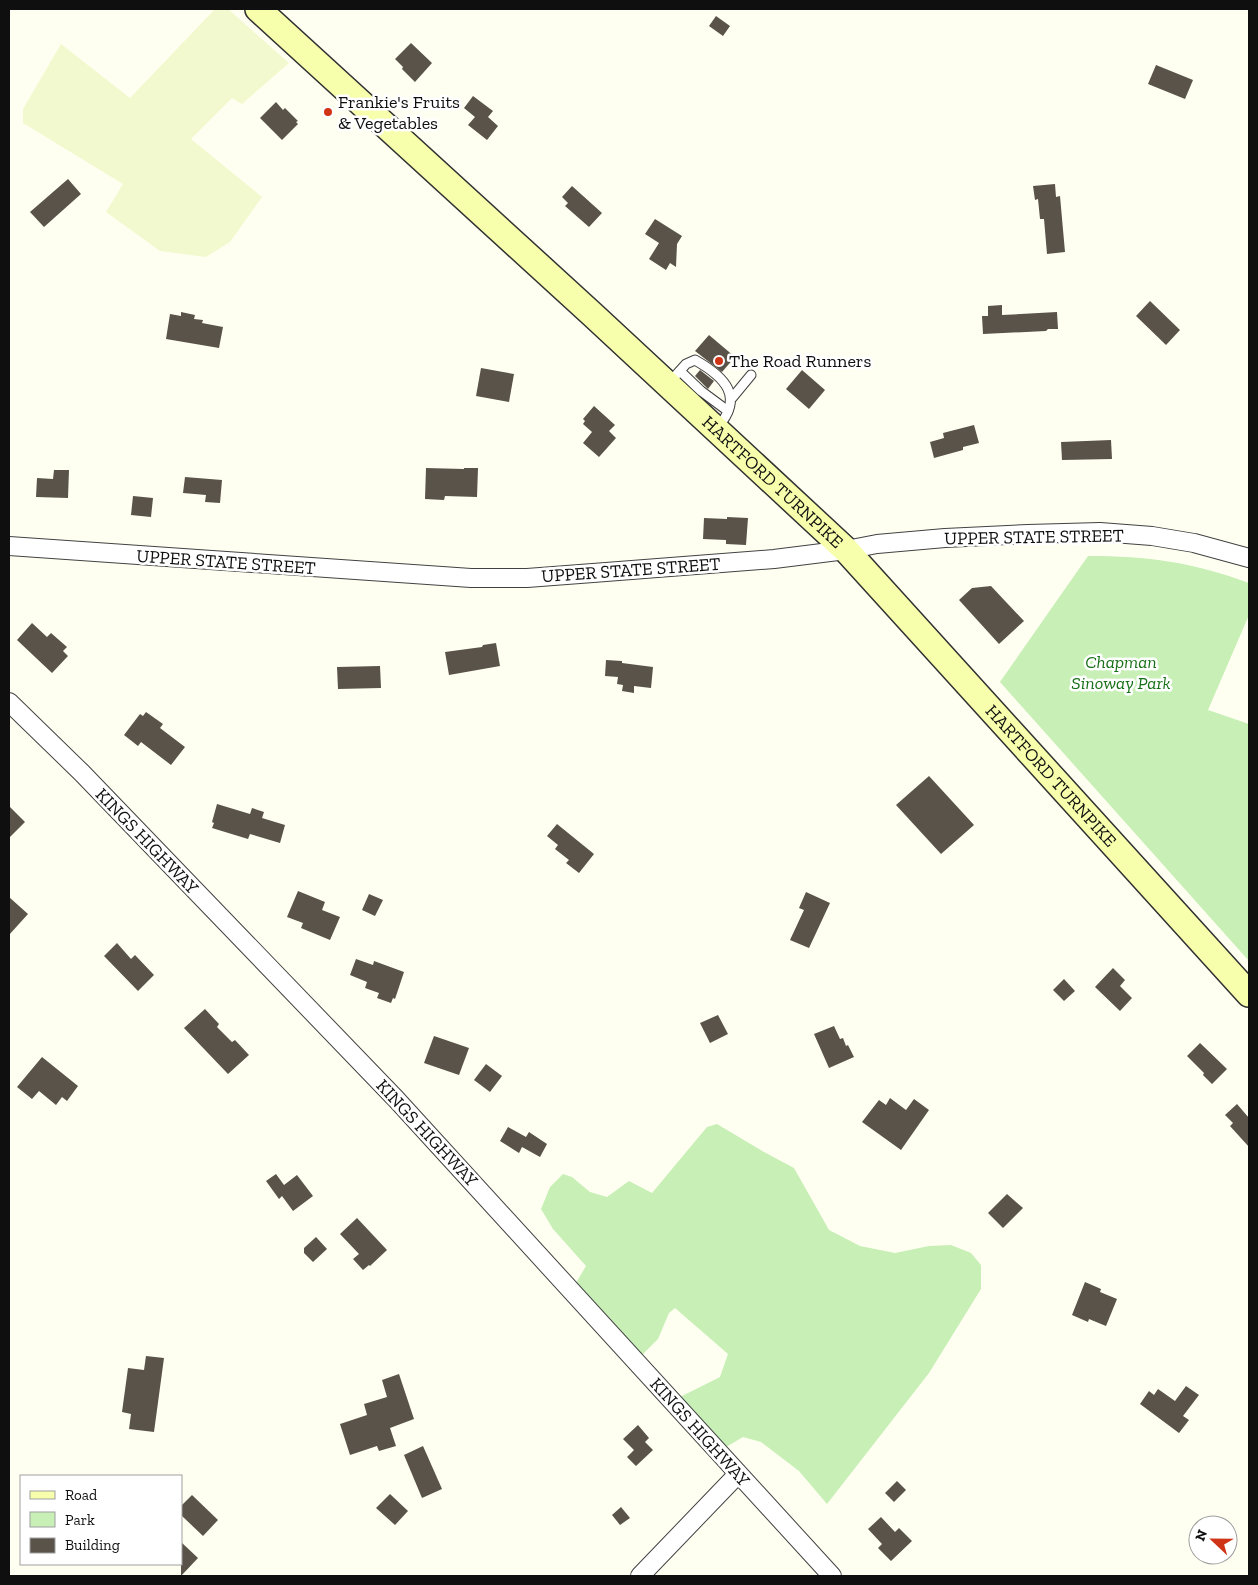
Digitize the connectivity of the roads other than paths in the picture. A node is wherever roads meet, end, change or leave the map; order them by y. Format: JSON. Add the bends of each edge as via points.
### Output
{"nodes":[{"id":1,"x":258,"y":9,"type":"edge"},
{"id":2,"x":751,"y":375,"type":"dead end"},
{"id":3,"x":674,"y":377,"type":"junction"},
{"id":4,"x":732,"y":398,"type":"junction"},
{"id":5,"x":722,"y":420,"type":"junction"},
{"id":6,"x":9,"y":546,"type":"edge"},
{"id":7,"x":846,"y":550,"type":"junction"},
{"id":8,"x":1249,"y":558,"type":"edge"},
{"id":9,"x":9,"y":702,"type":"edge"},
{"id":10,"x":1249,"y":994,"type":"edge"},
{"id":11,"x":738,"y":1474,"type":"junction"},
{"id":12,"x":640,"y":1576,"type":"edge"},
{"id":13,"x":832,"y":1576,"type":"edge"}],
"edges":[{"from":1,"to":3,"type":"main road","name":"HARTFORD TURNPIKE"},
{"from":2,"to":4,"type":"lane"},
{"from":3,"to":4,"type":"lane","via":[[686,364],[695,360],[721,379]]},
{"from":3,"to":5,"type":"main road","name":"HARTFORD TURNPIKE"},
{"from":4,"to":5,"type":"lane"},
{"from":5,"to":7,"type":"main road","name":"HARTFORD TURNPIKE"},
{"from":6,"to":7,"type":"street","name":"UPPER STATE STREET","via":[[472,578],[527,578],[774,559]]},
{"from":7,"to":8,"type":"street","name":"UPPER STATE STREET","via":[[945,538],[1100,532],[1194,543]]},
{"from":7,"to":10,"type":"main road","name":"HARTFORD TURNPIKE"},
{"from":9,"to":11,"type":"street","name":"KINGS HIGHWAY","via":[[82,773],[377,1079]]},
{"from":11,"to":12,"type":"street"},
{"from":11,"to":13,"type":"street","name":"KINGS HIGHWAY"}]}
